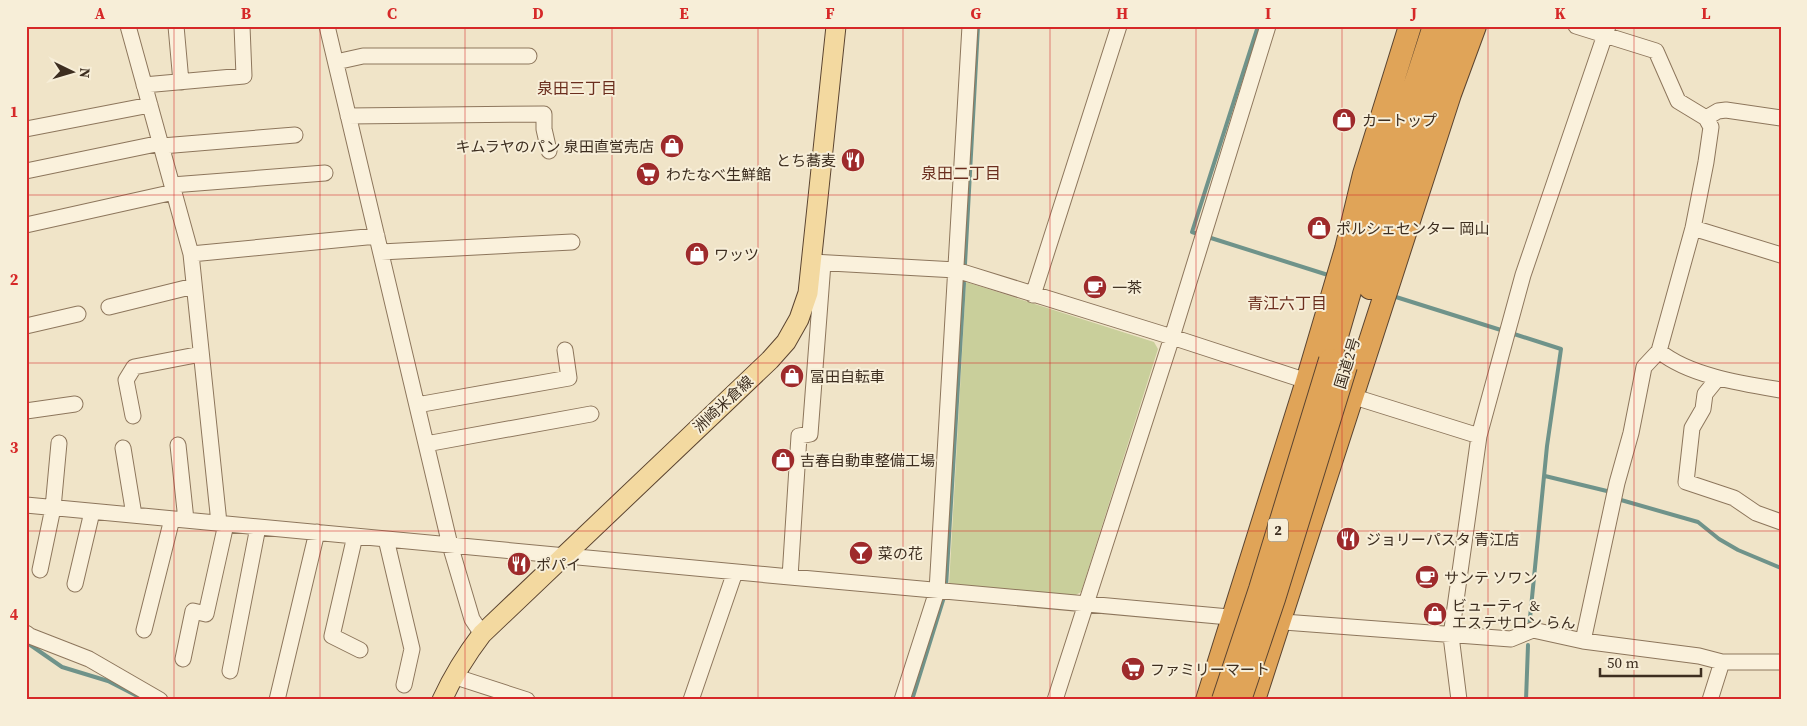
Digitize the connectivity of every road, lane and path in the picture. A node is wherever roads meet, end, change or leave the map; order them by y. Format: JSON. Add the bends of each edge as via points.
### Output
{"nodes":[{"id":1,"x":128,"y":26,"type":"edge"},
{"id":2,"x":176,"y":26,"type":"edge"},
{"id":3,"x":242,"y":26,"type":"edge"},
{"id":4,"x":327,"y":26,"type":"edge"},
{"id":5,"x":836,"y":26,"type":"edge"},
{"id":6,"x":970,"y":26,"type":"edge"},
{"id":7,"x":1119,"y":26,"type":"edge"},
{"id":8,"x":1268,"y":26,"type":"edge"},
{"id":9,"x":1410,"y":26,"type":"edge"},
{"id":10,"x":1434,"y":26,"type":"edge"},
{"id":11,"x":1452,"y":26,"type":"edge"},
{"id":12,"x":1466,"y":26,"type":"edge"},
{"id":13,"x":1476,"y":26,"type":"edge"},
{"id":14,"x":1576,"y":26,"type":"edge"},
{"id":15,"x":1606,"y":31,"type":"edge"},
{"id":16,"x":529,"y":56,"type":"dead end"},
{"id":17,"x":336,"y":62,"type":"junction"},
{"id":18,"x":1419,"y":75,"type":"junction"},
{"id":19,"x":180,"y":82,"type":"junction"},
{"id":20,"x":144,"y":85,"type":"junction"},
{"id":21,"x":1450,"y":94,"type":"junction"},
{"id":22,"x":150,"y":105,"type":"junction"},
{"id":23,"x":348,"y":116,"type":"junction"},
{"id":24,"x":1706,"y":118,"type":"junction"},
{"id":25,"x":1781,"y":118,"type":"edge"},
{"id":26,"x":26,"y":129,"type":"edge"},
{"id":27,"x":295,"y":135,"type":"dead end"},
{"id":28,"x":161,"y":144,"type":"junction"},
{"id":29,"x":549,"y":151,"type":"dead end"},
{"id":30,"x":26,"y":170,"type":"edge"},
{"id":31,"x":325,"y":173,"type":"dead end"},
{"id":32,"x":173,"y":189,"type":"junction"},
{"id":33,"x":26,"y":225,"type":"edge"},
{"id":34,"x":1693,"y":228,"type":"junction"},
{"id":35,"x":376,"y":236,"type":"junction"},
{"id":36,"x":572,"y":242,"type":"dead end"},
{"id":37,"x":1346,"y":249,"type":"junction"},
{"id":38,"x":381,"y":252,"type":"junction"},
{"id":39,"x":191,"y":254,"type":"junction"},
{"id":40,"x":1781,"y":256,"type":"edge"},
{"id":41,"x":817,"y":263,"type":"junction"},
{"id":42,"x":956,"y":270,"type":"junction"},
{"id":43,"x":194,"y":286,"type":"junction"},
{"id":44,"x":1033,"y":295,"type":"junction"},
{"id":45,"x":110,"y":307,"type":"dead end"},
{"id":46,"x":78,"y":314,"type":"dead end"},
{"id":47,"x":26,"y":326,"type":"edge"},
{"id":48,"x":1172,"y":337,"type":"junction"},
{"id":49,"x":565,"y":350,"type":"dead end"},
{"id":50,"x":1659,"y":352,"type":"junction"},
{"id":51,"x":201,"y":354,"type":"junction"},
{"id":52,"x":1338,"y":363,"type":"junction"},
{"id":53,"x":1718,"y":378,"type":"junction"},
{"id":54,"x":1307,"y":381,"type":"junction"},
{"id":55,"x":1781,"y":390,"type":"edge"},
{"id":56,"x":1351,"y":396,"type":"junction"},
{"id":57,"x":75,"y":404,"type":"dead end"},
{"id":58,"x":417,"y":405,"type":"junction"},
{"id":59,"x":26,"y":411,"type":"edge"},
{"id":60,"x":591,"y":414,"type":"dead end"},
{"id":61,"x":133,"y":416,"type":"dead end"},
{"id":62,"x":1479,"y":436,"type":"junction"},
{"id":63,"x":59,"y":443,"type":"dead end"},
{"id":64,"x":426,"y":444,"type":"junction"},
{"id":65,"x":178,"y":445,"type":"dead end"},
{"id":66,"x":123,"y":448,"type":"dead end"},
{"id":67,"x":26,"y":506,"type":"edge"},
{"id":68,"x":53,"y":508,"type":"junction"},
{"id":69,"x":92,"y":512,"type":"junction"},
{"id":70,"x":134,"y":515,"type":"junction"},
{"id":71,"x":179,"y":519,"type":"junction"},
{"id":72,"x":1781,"y":522,"type":"edge"},
{"id":73,"x":222,"y":523,"type":"junction"},
{"id":74,"x":258,"y":527,"type":"junction"},
{"id":75,"x":317,"y":532,"type":"junction"},
{"id":76,"x":355,"y":536,"type":"junction"},
{"id":77,"x":386,"y":539,"type":"junction"},
{"id":78,"x":450,"y":544,"type":"junction"},
{"id":79,"x":563,"y":555,"type":"junction"},
{"id":80,"x":40,"y":570,"type":"dead end"},
{"id":81,"x":735,"y":572,"type":"junction"},
{"id":82,"x":790,"y":578,"type":"junction"},
{"id":83,"x":75,"y":584,"type":"dead end"},
{"id":84,"x":943,"y":591,"type":"junction"},
{"id":85,"x":1085,"y":604,"type":"junction"},
{"id":86,"x":1233,"y":617,"type":"junction"},
{"id":87,"x":1279,"y":622,"type":"junction"},
{"id":88,"x":144,"y":630,"type":"dead end"},
{"id":89,"x":26,"y":633,"type":"edge"},
{"id":90,"x":482,"y":634,"type":"junction"},
{"id":91,"x":1451,"y":636,"type":"junction"},
{"id":92,"x":1583,"y":640,"type":"junction"},
{"id":93,"x":360,"y":650,"type":"dead end"},
{"id":94,"x":183,"y":659,"type":"dead end"},
{"id":95,"x":1722,"y":662,"type":"junction"},
{"id":96,"x":1781,"y":662,"type":"edge"},
{"id":97,"x":230,"y":670,"type":"dead end"},
{"id":98,"x":453,"y":676,"type":"junction"},
{"id":99,"x":404,"y":685,"type":"dead end"},
{"id":100,"x":160,"y":700,"type":"edge"},
{"id":101,"x":277,"y":700,"type":"edge"},
{"id":102,"x":442,"y":700,"type":"edge"},
{"id":103,"x":527,"y":700,"type":"edge"},
{"id":104,"x":691,"y":700,"type":"edge"},
{"id":105,"x":902,"y":700,"type":"edge"},
{"id":106,"x":1055,"y":700,"type":"edge"},
{"id":107,"x":1207,"y":700,"type":"edge"},
{"id":108,"x":1223,"y":700,"type":"edge"},
{"id":109,"x":1240,"y":700,"type":"edge"},
{"id":110,"x":1254,"y":700,"type":"edge"},
{"id":111,"x":1459,"y":700,"type":"edge"},
{"id":112,"x":1710,"y":700,"type":"edge"}],
"edges":[{"from":1,"to":20,"type":"street"},
{"from":2,"to":19,"type":"street"},
{"from":3,"to":19,"type":"street","via":[[244,76]]},
{"from":4,"to":17,"type":"street"},
{"from":5,"to":41,"type":"main road","name":"洲崎米倉線"},
{"from":6,"to":42,"type":"street"},
{"from":7,"to":44,"type":"street"},
{"from":8,"to":48,"type":"street"},
{"from":9,"to":37,"type":"highway","via":[[1364,174]]},
{"from":10,"to":18,"type":"highway","name":"国道2号","number":"2"},
{"from":11,"to":52,"type":"highway","name":"国道2号","number":"2"},
{"from":12,"to":21,"type":"highway"},
{"from":13,"to":21,"type":"highway"},
{"from":14,"to":15,"type":"street"},
{"from":15,"to":24,"type":"street","via":[[1656,51],[1678,101]]},
{"from":15,"to":62,"type":"street","via":[[1523,275]]},
{"from":16,"to":17,"type":"street","via":[[362,56]]},
{"from":17,"to":23,"type":"street"},
{"from":18,"to":37,"type":"highway","via":[[1400,100]]},
{"from":18,"to":52,"type":"highway","name":"国道2号","number":"2","via":[[1371,219]]},
{"from":19,"to":20,"type":"street"},
{"from":20,"to":22,"type":"street"},
{"from":21,"to":56,"type":"highway"},
{"from":22,"to":26,"type":"street"},
{"from":22,"to":28,"type":"street"},
{"from":23,"to":29,"type":"street","via":[[544,114]]},
{"from":23,"to":35,"type":"street"},
{"from":24,"to":25,"type":"street","via":[[1726,110]]},
{"from":24,"to":34,"type":"street","via":[[1711,128]]},
{"from":27,"to":28,"type":"street"},
{"from":28,"to":30,"type":"street"},
{"from":28,"to":32,"type":"street"},
{"from":31,"to":32,"type":"street"},
{"from":32,"to":33,"type":"street"},
{"from":32,"to":39,"type":"street"},
{"from":34,"to":40,"type":"street"},
{"from":34,"to":50,"type":"street"},
{"from":35,"to":38,"type":"street"},
{"from":35,"to":39,"type":"street"},
{"from":36,"to":38,"type":"street"},
{"from":37,"to":54,"type":"highway"},
{"from":38,"to":58,"type":"street"},
{"from":39,"to":43,"type":"street"},
{"from":41,"to":42,"type":"street"},
{"from":41,"to":79,"type":"main road","name":"洲崎米倉線","via":[[799,319],[786,342]]},
{"from":41,"to":82,"type":"street","via":[[810,434],[799,436]]},
{"from":42,"to":44,"type":"street"},
{"from":42,"to":84,"type":"street"},
{"from":43,"to":45,"type":"street"},
{"from":43,"to":51,"type":"street"},
{"from":44,"to":48,"type":"street"},
{"from":46,"to":47,"type":"street"},
{"from":48,"to":54,"type":"street"},
{"from":48,"to":85,"type":"street"},
{"from":49,"to":58,"type":"street","via":[[569,378]]},
{"from":50,"to":53,"type":"street","via":[[1669,360]]},
{"from":50,"to":92,"type":"street","via":[[1644,367],[1632,433],[1617,483]]},
{"from":51,"to":61,"type":"street","via":[[134,367],[126,380]]},
{"from":51,"to":73,"type":"street"},
{"from":52,"to":108,"type":"highway","name":"国道2号","number":"2","bridge":true},
{"from":52,"to":109,"type":"highway","name":"国道2号","number":"2","bridge":true,"via":[[1274,599]]},
{"from":53,"to":55,"type":"street"},
{"from":53,"to":72,"type":"street","via":[[1706,394],[1703,410],[1692,428],[1686,482],[1734,498],[1756,513]]},
{"from":54,"to":56,"type":"street"},
{"from":54,"to":86,"type":"highway"},
{"from":56,"to":62,"type":"street"},
{"from":56,"to":87,"type":"highway"},
{"from":57,"to":59,"type":"street"},
{"from":58,"to":64,"type":"street"},
{"from":60,"to":64,"type":"street"},
{"from":62,"to":91,"type":"street"},
{"from":63,"to":68,"type":"street"},
{"from":64,"to":78,"type":"street"},
{"from":65,"to":71,"type":"street"},
{"from":66,"to":70,"type":"street"},
{"from":67,"to":68,"type":"street"},
{"from":68,"to":69,"type":"street"},
{"from":68,"to":80,"type":"street"},
{"from":69,"to":70,"type":"street"},
{"from":69,"to":83,"type":"street"},
{"from":70,"to":71,"type":"street"},
{"from":71,"to":73,"type":"street"},
{"from":71,"to":88,"type":"street"},
{"from":73,"to":74,"type":"street"},
{"from":73,"to":94,"type":"street","via":[[206,614],[193,611]]},
{"from":74,"to":75,"type":"street"},
{"from":74,"to":97,"type":"street"},
{"from":75,"to":76,"type":"street"},
{"from":75,"to":101,"type":"street"},
{"from":76,"to":77,"type":"street"},
{"from":76,"to":93,"type":"street","via":[[332,636]]},
{"from":77,"to":78,"type":"street"},
{"from":77,"to":99,"type":"street","via":[[412,649]]},
{"from":78,"to":79,"type":"street"},
{"from":78,"to":90,"type":"street","via":[[472,619]]},
{"from":79,"to":81,"type":"street"},
{"from":79,"to":90,"type":"main road","name":"洲崎米倉線"},
{"from":81,"to":82,"type":"street"},
{"from":81,"to":104,"type":"street"},
{"from":82,"to":84,"type":"street"},
{"from":84,"to":85,"type":"street"},
{"from":84,"to":105,"type":"street"},
{"from":85,"to":86,"type":"street"},
{"from":85,"to":106,"type":"street"},
{"from":86,"to":87,"type":"street"},
{"from":86,"to":107,"type":"highway"},
{"from":87,"to":91,"type":"street"},
{"from":87,"to":110,"type":"highway"},
{"from":89,"to":100,"type":"street","via":[[90,659]]},
{"from":90,"to":98,"type":"main road","name":"洲崎米倉線"},
{"from":91,"to":92,"type":"street","via":[[1511,639],[1533,630]]},
{"from":91,"to":111,"type":"street"},
{"from":92,"to":95,"type":"street"},
{"from":95,"to":96,"type":"street"},
{"from":95,"to":112,"type":"street"},
{"from":98,"to":102,"type":"main road","name":"洲崎米倉線"},
{"from":98,"to":103,"type":"street"}]}
